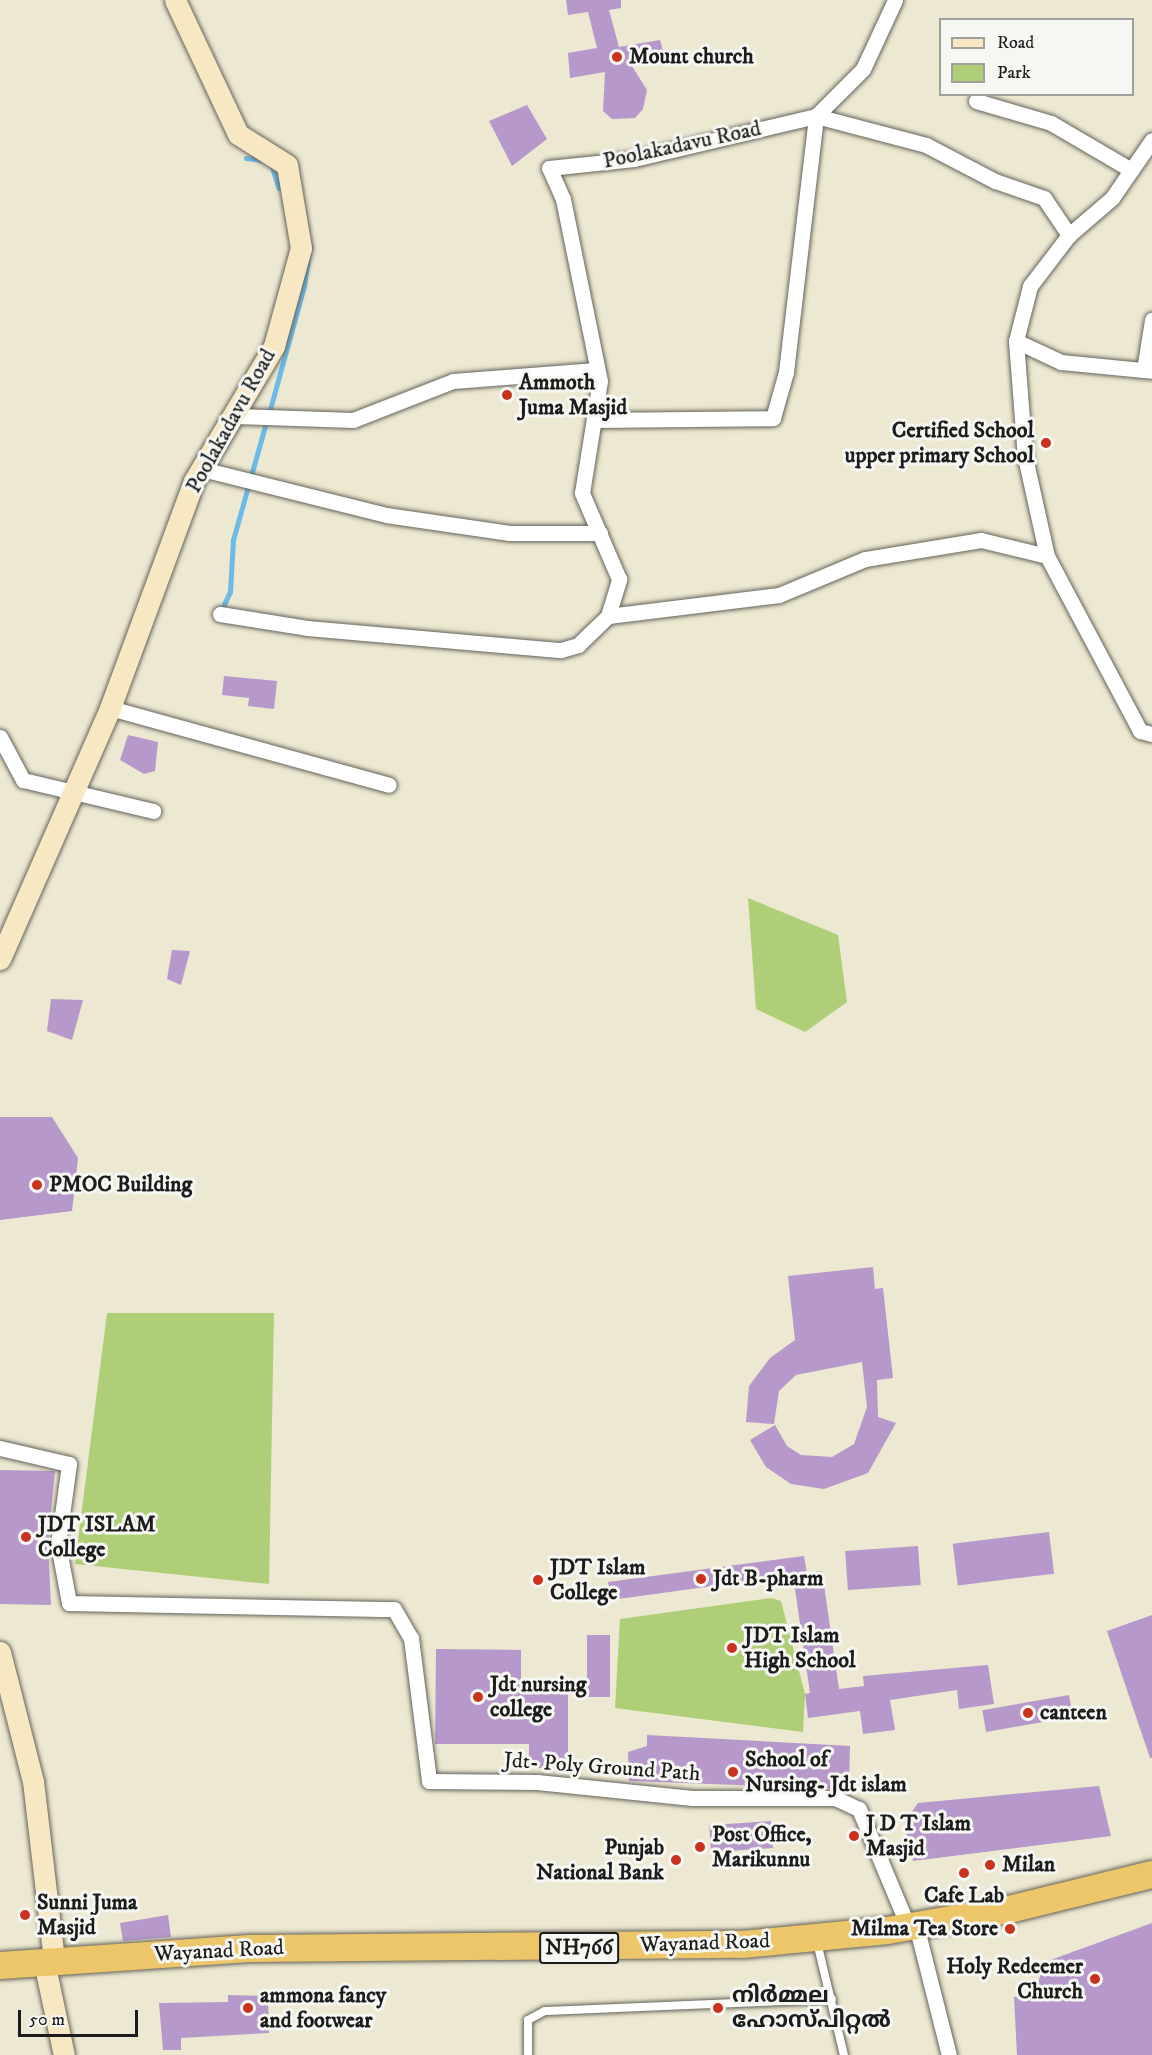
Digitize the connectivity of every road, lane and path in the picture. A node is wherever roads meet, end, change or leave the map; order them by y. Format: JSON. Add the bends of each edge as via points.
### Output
{"nodes":[{"id":1,"x":175,"y":0,"type":"edge"},
{"id":2,"x":895,"y":0,"type":"edge"},
{"id":3,"x":976,"y":100,"type":"dead end"},
{"id":4,"x":816,"y":116,"type":"junction"},
{"id":5,"x":1152,"y":140,"type":"edge"},
{"id":6,"x":1131,"y":170,"type":"junction"},
{"id":7,"x":1069,"y":235,"type":"junction"},
{"id":8,"x":1152,"y":320,"type":"edge"},
{"id":9,"x":1016,"y":341,"type":"junction"},
{"id":10,"x":596,"y":370,"type":"junction"},
{"id":11,"x":1148,"y":371,"type":"edge"},
{"id":12,"x":236,"y":416,"type":"junction"},
{"id":13,"x":594,"y":420,"type":"junction"},
{"id":14,"x":202,"y":469,"type":"junction"},
{"id":15,"x":600,"y":533,"type":"junction"},
{"id":16,"x":1047,"y":556,"type":"junction"},
{"id":17,"x":220,"y":614,"type":"dead end"},
{"id":18,"x":609,"y":616,"type":"junction"},
{"id":19,"x":110,"y":708,"type":"junction"},
{"id":20,"x":1152,"y":734,"type":"edge"},
{"id":21,"x":0,"y":737,"type":"edge"},
{"id":22,"x":389,"y":785,"type":"dead end"},
{"id":23,"x":73,"y":788,"type":"junction"},
{"id":24,"x":153,"y":811,"type":"dead end"},
{"id":25,"x":0,"y":959,"type":"edge"},
{"id":26,"x":0,"y":1448,"type":"edge"},
{"id":27,"x":0,"y":1652,"type":"edge"},
{"id":28,"x":1152,"y":1874,"type":"edge"},
{"id":29,"x":912,"y":1925,"type":"junction"},
{"id":30,"x":816,"y":1937,"type":"junction"},
{"id":31,"x":49,"y":1961,"type":"junction"},
{"id":32,"x":0,"y":1965,"type":"edge"},
{"id":33,"x":832,"y":1999,"type":"junction"},
{"id":34,"x":64,"y":2055,"type":"edge"},
{"id":35,"x":528,"y":2055,"type":"edge"},
{"id":36,"x":844,"y":2055,"type":"edge"},
{"id":37,"x":949,"y":2055,"type":"edge"}],
"edges":[{"from":1,"to":12,"type":"street","name":"Poolakadavu Road","via":[[238,134],[287,165],[301,248],[274,346]]},
{"from":2,"to":4,"type":"street","via":[[862,69]]},
{"from":3,"to":6,"type":"street","via":[[1051,123]]},
{"from":4,"to":7,"type":"street","name":"Poolakadavu Road","via":[[926,145],[995,181],[1044,198]]},
{"from":4,"to":10,"type":"street","name":"Poolakadavu Road","via":[[634,159],[549,168],[563,200]]},
{"from":4,"to":13,"type":"street","via":[[786,372],[773,418]]},
{"from":5,"to":6,"type":"street"},
{"from":6,"to":7,"type":"street","via":[[1112,198]]},
{"from":7,"to":9,"type":"street","via":[[1030,286]]},
{"from":8,"to":11,"type":"street"},
{"from":9,"to":11,"type":"street","via":[[1061,362]]},
{"from":9,"to":16,"type":"street","via":[[1025,457]]},
{"from":10,"to":12,"type":"street","via":[[453,381],[353,420]]},
{"from":10,"to":13,"type":"street","name":"Poolakadavu Road"},
{"from":12,"to":14,"type":"street","name":"Poolakadavu Road"},
{"from":13,"to":15,"type":"street","name":"Poolakadavu Road","via":[[582,493]]},
{"from":14,"to":15,"type":"street","via":[[386,515],[510,533]]},
{"from":14,"to":19,"type":"street","name":"Poolakadavu Road"},
{"from":15,"to":18,"type":"street","name":"Poolakadavu Road","via":[[619,579]]},
{"from":16,"to":18,"type":"street","via":[[981,540],[866,559],[779,595]]},
{"from":16,"to":20,"type":"street","via":[[1140,731]]},
{"from":17,"to":18,"type":"street","via":[[308,628],[561,650],[578,645]]},
{"from":19,"to":22,"type":"street"},
{"from":19,"to":23,"type":"street","name":"Poolakadavu Road"},
{"from":21,"to":23,"type":"street","via":[[23,780]]},
{"from":23,"to":24,"type":"street"},
{"from":23,"to":25,"type":"street","name":"Poolakadavu Road"},
{"from":26,"to":29,"type":"street","name":"Jdt- Poly Ground Path","via":[[69,1464],[58,1544],[69,1604],[394,1609],[411,1638],[429,1781],[537,1782],[692,1798],[835,1798],[859,1809]]},
{"from":27,"to":31,"type":"street","via":[[33,1781]]},
{"from":28,"to":29,"type":"highway","name":"Wayanad Road","number":"NH766"},
{"from":29,"to":30,"type":"highway","name":"Wayanad Road","number":"NH766"},
{"from":29,"to":37,"type":"street","name":"Jdt- Poly Ground Path"},
{"from":30,"to":31,"type":"highway","name":"Wayanad Road","number":"NH766","via":[[529,1949],[252,1948]]},
{"from":30,"to":33,"type":"lane"},
{"from":31,"to":32,"type":"highway","name":"Wayanad Road","number":"NH766"},
{"from":31,"to":34,"type":"street"},
{"from":33,"to":35,"type":"lane","via":[[546,2011],[528,2020]]},
{"from":33,"to":36,"type":"lane"}]}
